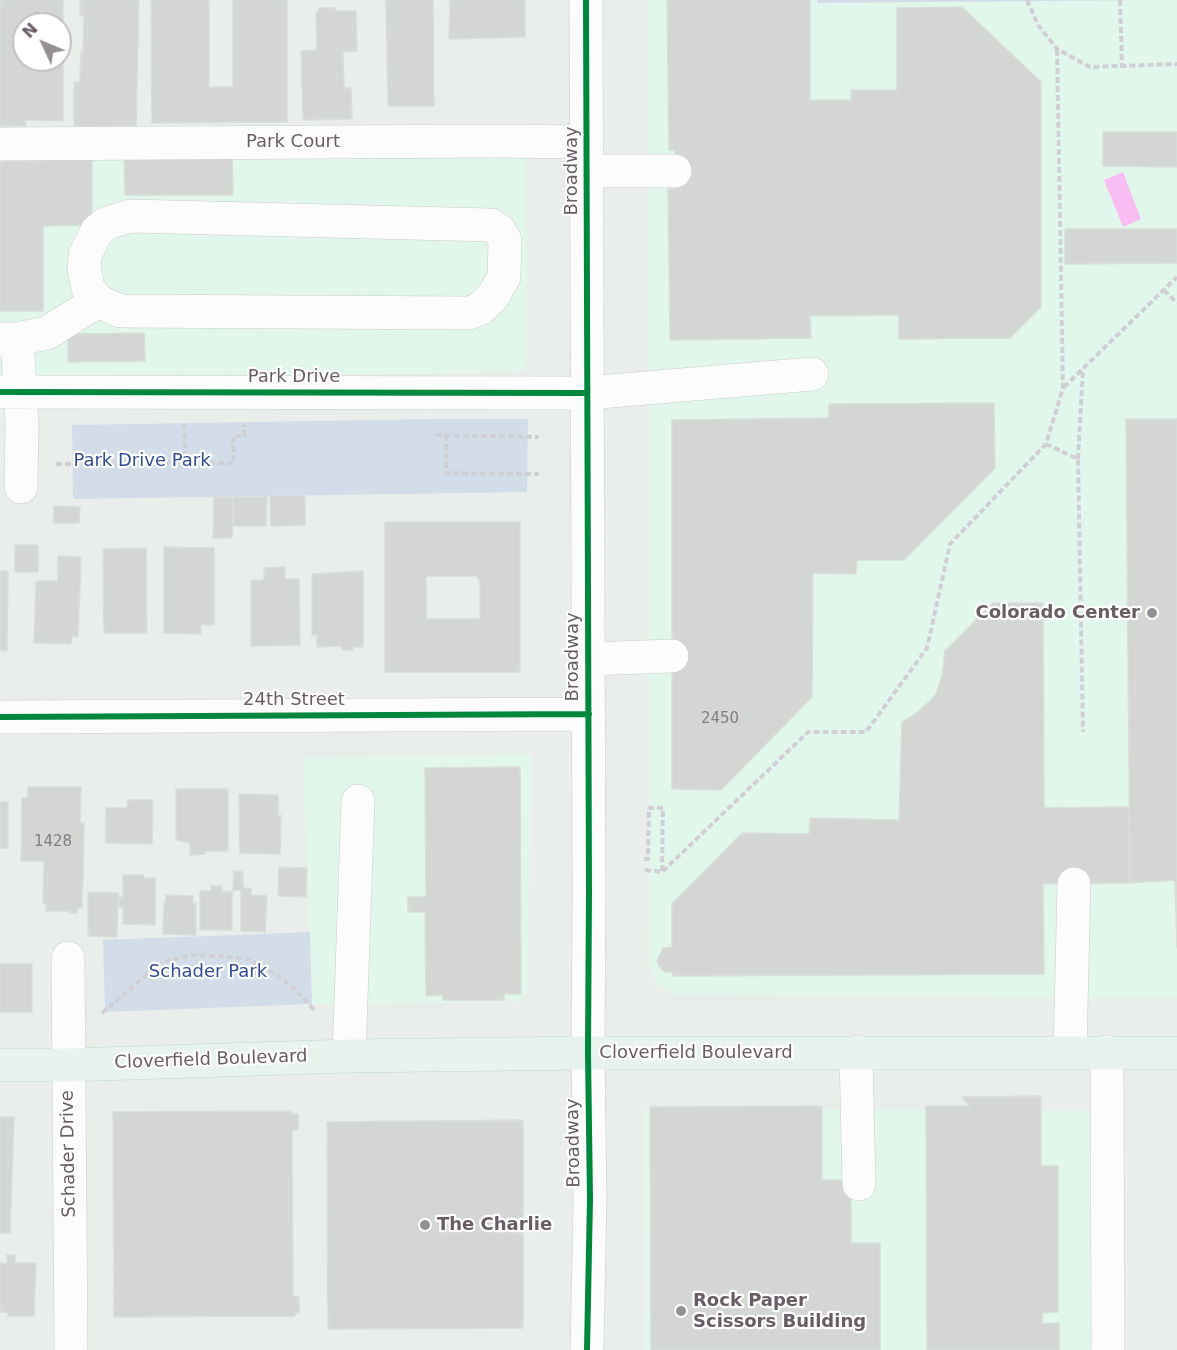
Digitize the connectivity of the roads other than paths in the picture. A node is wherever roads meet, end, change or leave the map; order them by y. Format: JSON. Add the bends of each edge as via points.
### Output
{"nodes":[{"id":1,"x":586,"y":0,"type":"edge"},
{"id":2,"x":0,"y":144,"type":"edge"},
{"id":3,"x":587,"y":156,"type":"junction"},
{"id":4,"x":675,"y":171,"type":"dead end"},
{"id":5,"x":98,"y":301,"type":"junction"},
{"id":6,"x":8,"y":339,"type":"edge"},
{"id":7,"x":812,"y":374,"type":"dead end"},
{"id":8,"x":10,"y":392,"type":"edge"},
{"id":9,"x":587,"y":393,"type":"junction"},
{"id":10,"x":21,"y":476,"type":"road end"},
{"id":11,"x":672,"y":656,"type":"dead end"},
{"id":12,"x":588,"y":659,"type":"junction"},
{"id":13,"x":589,"y":714,"type":"junction"},
{"id":14,"x":0,"y":717,"type":"edge"},
{"id":15,"x":358,"y":801,"type":"dead end"},
{"id":16,"x":1074,"y":884,"type":"dead end"},
{"id":17,"x":68,"y":958,"type":"dead end"},
{"id":18,"x":856,"y":1052,"type":"junction"},
{"id":19,"x":1070,"y":1052,"type":"junction"},
{"id":20,"x":1107,"y":1052,"type":"junction"},
{"id":21,"x":588,"y":1053,"type":"junction"},
{"id":22,"x":1177,"y":1053,"type":"edge"},
{"id":23,"x":349,"y":1056,"type":"junction"},
{"id":24,"x":0,"y":1065,"type":"edge"},
{"id":25,"x":68,"y":1065,"type":"junction"},
{"id":26,"x":859,"y":1184,"type":"dead end"},
{"id":27,"x":71,"y":1350,"type":"edge"},
{"id":28,"x":587,"y":1350,"type":"edge"},
{"id":29,"x":1108,"y":1350,"type":"edge"}],
"edges":[{"from":1,"to":3,"type":"street","name":"Broadway"},
{"from":2,"to":3,"type":"street","name":"Park Court","via":[[492,141]]},
{"from":3,"to":4,"type":"street","name":"Park Court"},
{"from":3,"to":9,"type":"street","name":"Broadway"},
{"from":5,"to":5,"type":"street","via":[[131,312],[469,313],[494,296],[504,277],[505,240],[500,230],[490,225],[131,216],[107,223],[97,231],[85,255],[88,288]]},
{"from":5,"to":6,"type":"street","via":[[47,333]]},
{"from":6,"to":8,"type":"street"},
{"from":7,"to":9,"type":"street","name":"Park Drive"},
{"from":8,"to":9,"type":"street","name":"Park Drive"},
{"from":8,"to":10,"type":"street","via":[[22,424]]},
{"from":9,"to":12,"type":"street","name":"Broadway"},
{"from":11,"to":12,"type":"street"},
{"from":12,"to":13,"type":"street","name":"Broadway"},
{"from":13,"to":14,"type":"street","name":"24th Street"},
{"from":13,"to":21,"type":"street","name":"Broadway"},
{"from":15,"to":23,"type":"street"},
{"from":16,"to":19,"type":"street"},
{"from":17,"to":25,"type":"street","name":"Schader Drive"},
{"from":18,"to":19,"type":"main road","name":"Cloverfield Boulevard"},
{"from":18,"to":21,"type":"main road","name":"Cloverfield Boulevard"},
{"from":18,"to":26,"type":"street"},
{"from":19,"to":20,"type":"main road","name":"Cloverfield Boulevard"},
{"from":20,"to":22,"type":"main road","name":"Cloverfield Boulevard"},
{"from":20,"to":29,"type":"street"},
{"from":21,"to":23,"type":"main road","name":"Cloverfield Boulevard"},
{"from":21,"to":28,"type":"street","name":"Broadway"},
{"from":23,"to":25,"type":"main road","name":"Cloverfield Boulevard"},
{"from":24,"to":25,"type":"main road","name":"Cloverfield Boulevard"},
{"from":25,"to":27,"type":"street","name":"Schader Drive"}]}
